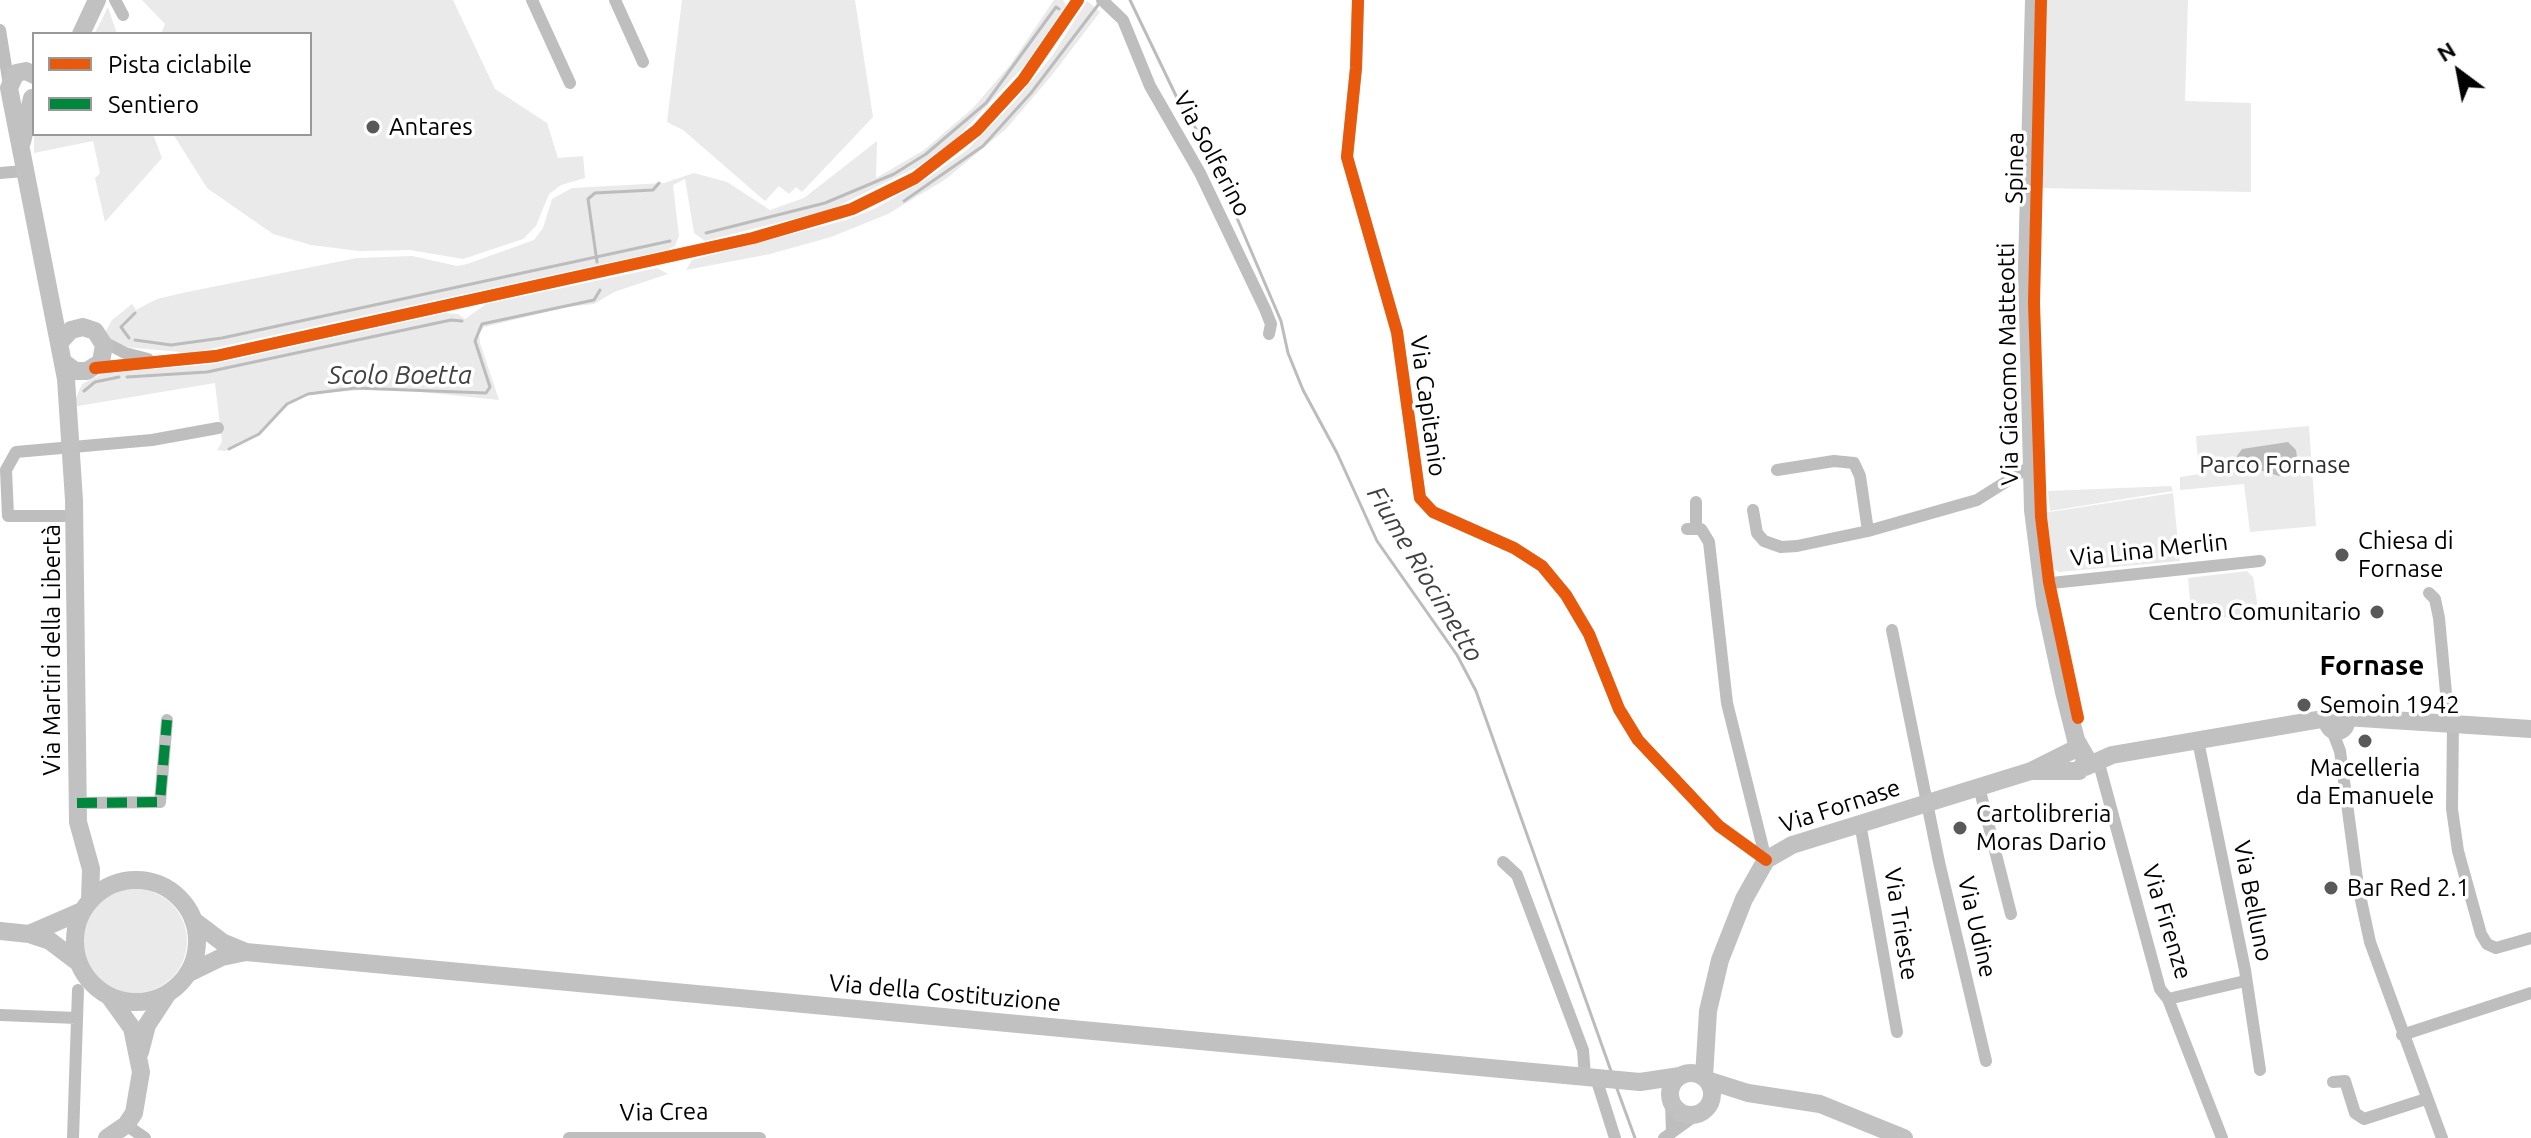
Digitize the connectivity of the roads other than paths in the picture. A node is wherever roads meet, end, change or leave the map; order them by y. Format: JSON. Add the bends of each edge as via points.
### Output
{"nodes":[{"id":1,"x":97,"y":0,"type":"edge"},
{"id":2,"x":115,"y":0,"type":"edge"},
{"id":3,"x":532,"y":0,"type":"edge"},
{"id":4,"x":615,"y":0,"type":"edge"},
{"id":5,"x":1078,"y":0,"type":"edge"},
{"id":6,"x":1102,"y":0,"type":"edge"},
{"id":7,"x":1358,"y":0,"type":"edge"},
{"id":8,"x":2034,"y":0,"type":"edge"},
{"id":9,"x":123,"y":15,"type":"dead end"},
{"id":10,"x":82,"y":32,"type":"edge"},
{"id":11,"x":1,"y":36,"type":"edge"},
{"id":12,"x":643,"y":62,"type":"dead end"},
{"id":13,"x":31,"y":72,"type":"edge"},
{"id":14,"x":570,"y":83,"type":"dead end"},
{"id":15,"x":10,"y":90,"type":"junction"},
{"id":16,"x":32,"y":97,"type":"edge"},
{"id":17,"x":32,"y":101,"type":"edge"},
{"id":18,"x":21,"y":146,"type":"junction"},
{"id":19,"x":24,"y":171,"type":"junction"},
{"id":20,"x":0,"y":173,"type":"edge"},
{"id":21,"x":50,"y":304,"type":"junction"},
{"id":22,"x":74,"y":328,"type":"junction"},
{"id":23,"x":1269,"y":334,"type":"dead end"},
{"id":24,"x":102,"y":341,"type":"junction"},
{"id":25,"x":60,"y":342,"type":"junction"},
{"id":26,"x":63,"y":362,"type":"junction"},
{"id":27,"x":163,"y":362,"type":"junction"},
{"id":28,"x":89,"y":370,"type":"junction"},
{"id":29,"x":67,"y":409,"type":"junction"},
{"id":30,"x":218,"y":428,"type":"dead end"},
{"id":31,"x":72,"y":446,"type":"junction"},
{"id":32,"x":2031,"y":466,"type":"junction"},
{"id":33,"x":1777,"y":470,"type":"dead end"},
{"id":34,"x":1696,"y":502,"type":"dead end"},
{"id":35,"x":1753,"y":510,"type":"dead end"},
{"id":36,"x":75,"y":516,"type":"junction"},
{"id":37,"x":1868,"y":531,"type":"junction"},
{"id":38,"x":2260,"y":561,"type":"dead end"},
{"id":39,"x":2042,"y":584,"type":"junction"},
{"id":40,"x":2429,"y":593,"type":"dead end"},
{"id":41,"x":1892,"y":630,"type":"dead end"},
{"id":42,"x":167,"y":720,"type":"dead end"},
{"id":43,"x":2337,"y":725,"type":"junction"},
{"id":44,"x":2451,"y":725,"type":"junction"},
{"id":45,"x":2531,"y":729,"type":"edge"},
{"id":46,"x":2198,"y":741,"type":"junction"},
{"id":47,"x":2083,"y":758,"type":"junction"},
{"id":48,"x":1979,"y":787,"type":"junction"},
{"id":49,"x":77,"y":803,"type":"junction"},
{"id":50,"x":1927,"y":803,"type":"junction"},
{"id":51,"x":1860,"y":823,"type":"junction"},
{"id":52,"x":87,"y":853,"type":"junction"},
{"id":53,"x":1766,"y":860,"type":"junction"},
{"id":54,"x":1503,"y":862,"type":"dead end"},
{"id":55,"x":127,"y":880,"type":"junction"},
{"id":56,"x":86,"y":906,"type":"junction"},
{"id":57,"x":2011,"y":914,"type":"dead end"},
{"id":58,"x":193,"y":920,"type":"junction"},
{"id":59,"x":0,"y":931,"type":"edge"},
{"id":60,"x":29,"y":934,"type":"junction"},
{"id":61,"x":2531,"y":938,"type":"edge"},
{"id":62,"x":246,"y":952,"type":"junction"},
{"id":63,"x":79,"y":963,"type":"junction"},
{"id":64,"x":187,"y":974,"type":"junction"},
{"id":65,"x":2245,"y":981,"type":"junction"},
{"id":66,"x":78,"y":990,"type":"dead end"},
{"id":67,"x":168,"y":993,"type":"junction"},
{"id":68,"x":2531,"y":993,"type":"edge"},
{"id":69,"x":109,"y":996,"type":"junction"},
{"id":70,"x":2168,"y":999,"type":"junction"},
{"id":71,"x":0,"y":1015,"type":"edge"},
{"id":72,"x":77,"y":1018,"type":"junction"},
{"id":73,"x":1897,"y":1032,"type":"dead end"},
{"id":74,"x":2402,"y":1035,"type":"junction"},
{"id":75,"x":140,"y":1054,"type":"junction"},
{"id":76,"x":1986,"y":1061,"type":"dead end"},
{"id":77,"x":2260,"y":1070,"type":"dead end"},
{"id":78,"x":1694,"y":1076,"type":"junction"},
{"id":79,"x":1611,"y":1079,"type":"junction"},
{"id":80,"x":2333,"y":1082,"type":"dead end"},
{"id":81,"x":1748,"y":1093,"type":"junction"},
{"id":82,"x":2426,"y":1099,"type":"junction"},
{"id":83,"x":1670,"y":1100,"type":"junction"},
{"id":84,"x":1701,"y":1112,"type":"junction"},
{"id":85,"x":126,"y":1125,"type":"junction"},
{"id":86,"x":1668,"y":1135,"type":"edge"},
{"id":87,"x":650,"y":1137,"type":"edge"},
{"id":88,"x":73,"y":1138,"type":"edge"},
{"id":89,"x":107,"y":1138,"type":"edge"},
{"id":90,"x":145,"y":1138,"type":"edge"},
{"id":91,"x":569,"y":1138,"type":"edge"},
{"id":92,"x":760,"y":1138,"type":"edge"},
{"id":93,"x":1615,"y":1138,"type":"edge"},
{"id":94,"x":1904,"y":1138,"type":"edge"},
{"id":95,"x":2222,"y":1138,"type":"edge"},
{"id":96,"x":2442,"y":1138,"type":"edge"}],
"edges":[{"from":1,"to":10,"type":"street"},
{"from":2,"to":9,"type":"street"},
{"from":3,"to":14,"type":"street"},
{"from":4,"to":12,"type":"street"},
{"from":5,"to":27,"type":"street","via":[[1023,80],[977,130],[915,178],[852,209],[727,244],[216,356]]},
{"from":6,"to":23,"type":"street","name":"Via Solferino","via":[[1123,20],[1150,86],[1200,173],[1265,309]]},
{"from":7,"to":53,"type":"street","name":"Via Capitanio","via":[[1347,157],[1397,332],[1420,498],[1433,512],[1514,548],[1548,572],[1589,634],[1619,709],[1638,740],[1719,826]]},
{"from":8,"to":32,"type":"street","name":"Via Giacomo Matteotti","via":[[2027,268]]},
{"from":11,"to":13,"type":"street","name":"Via Martiri della Libertà","via":[[12,61]]},
{"from":11,"to":15,"type":"street","name":"Via Martiri della Libertà"},
{"from":13,"to":15,"type":"street","name":"Via Martiri della Libertà","via":[[13,75]]},
{"from":15,"to":16,"type":"street","name":"Via Martiri della Libertà","via":[[21,101]]},
{"from":15,"to":18,"type":"street","name":"Via Martiri della Libertà"},
{"from":17,"to":18,"type":"street","name":"Via Martiri della Libertà"},
{"from":18,"to":19,"type":"street","name":"Via Martiri della Libertà"},
{"from":19,"to":20,"type":"street"},
{"from":19,"to":21,"type":"street","name":"Via Martiri della Libertà"},
{"from":21,"to":22,"type":"street"},
{"from":21,"to":25,"type":"street","name":"Via Martiri della Libertà"},
{"from":22,"to":24,"type":"street","via":[[91,329]]},
{"from":22,"to":25,"type":"street"},
{"from":24,"to":27,"type":"street"},
{"from":24,"to":28,"type":"street","via":[[103,358]]},
{"from":25,"to":26,"type":"street","name":"Via Martiri della Libertà"},
{"from":26,"to":28,"type":"street","via":[[71,370]]},
{"from":26,"to":29,"type":"street","name":"Via Martiri della Libertà"},
{"from":27,"to":28,"type":"street"},
{"from":28,"to":29,"type":"street","via":[[71,389]]},
{"from":29,"to":31,"type":"street","name":"Via Martiri della Libertà"},
{"from":30,"to":31,"type":"street"},
{"from":31,"to":36,"type":"street","name":"Via Martiri della Libertà"},
{"from":31,"to":36,"type":"street","via":[[16,452],[6,470],[7,501],[8,516]]},
{"from":32,"to":37,"type":"street","via":[[1977,500]]},
{"from":32,"to":39,"type":"street","name":"Via Giacomo Matteotti"},
{"from":33,"to":37,"type":"street","via":[[1854,463]]},
{"from":34,"to":53,"type":"street","via":[[1692,529],[1709,542],[1732,736]]},
{"from":35,"to":37,"type":"street","via":[[1757,533],[1781,547]]},
{"from":36,"to":49,"type":"street","name":"Via Martiri della Libertà"},
{"from":38,"to":39,"type":"street","name":"Via Lina Merlin"},
{"from":39,"to":47,"type":"street","name":"Via Giacomo Matteotti"},
{"from":40,"to":44,"type":"street","via":[[2439,618]]},
{"from":41,"to":50,"type":"street","name":"Via Udine"},
{"from":42,"to":49,"type":"street","via":[[160,802]]},
{"from":43,"to":44,"type":"street","name":"Via Fornase"},
{"from":43,"to":46,"type":"street","name":"Via Fornase","via":[[2303,722]]},
{"from":43,"to":74,"type":"street","via":[[2365,922]]},
{"from":44,"to":45,"type":"street","name":"Via Fornase"},
{"from":44,"to":61,"type":"street","via":[[2458,851],[2481,934],[2496,948]]},
{"from":46,"to":47,"type":"street","name":"Via Fornase"},
{"from":46,"to":65,"type":"street","name":"Via Belluno"},
{"from":47,"to":48,"type":"street","name":"Via Fornase"},
{"from":47,"to":70,"type":"street","name":"Via Firenze","via":[[2160,989]]},
{"from":48,"to":50,"type":"street","name":"Via Fornase"},
{"from":48,"to":57,"type":"street"},
{"from":49,"to":52,"type":"street","name":"Via Martiri della Libertà"},
{"from":50,"to":51,"type":"street","name":"Via Fornase"},
{"from":50,"to":76,"type":"street","name":"Via Udine"},
{"from":51,"to":53,"type":"street","name":"Via Fornase","via":[[1792,845]]},
{"from":51,"to":73,"type":"street","name":"Via Trieste"},
{"from":52,"to":55,"type":"street","via":[[109,873]]},
{"from":52,"to":56,"type":"street","name":"Via Martiri della Libertà","via":[[92,884]]},
{"from":53,"to":78,"type":"street","name":"Via Fornase","via":[[1720,960]]},
{"from":54,"to":79,"type":"street","via":[[1517,875],[1583,1050]]},
{"from":55,"to":56,"type":"street","via":[[105,888]]},
{"from":55,"to":58,"type":"street","via":[[165,887],[184,902]]},
{"from":56,"to":60,"type":"street"},
{"from":56,"to":63,"type":"street","via":[[75,939]]},
{"from":58,"to":62,"type":"street","name":"Via della Costituzione"},
{"from":58,"to":64,"type":"street","via":[[197,948]]},
{"from":59,"to":60,"type":"street"},
{"from":60,"to":63,"type":"street","via":[[50,941]]},
{"from":62,"to":64,"type":"street","name":"Via della Costituzione"},
{"from":62,"to":79,"type":"street","name":"Via della Costituzione"},
{"from":63,"to":69,"type":"street","via":[[88,979]]},
{"from":64,"to":67,"type":"street"},
{"from":65,"to":70,"type":"street"},
{"from":65,"to":77,"type":"street","name":"Via Belluno"},
{"from":66,"to":72,"type":"street"},
{"from":67,"to":69,"type":"street","via":[[140,1002]]},
{"from":67,"to":75,"type":"street","via":[[147,1025]]},
{"from":68,"to":74,"type":"street"},
{"from":69,"to":75,"type":"street","via":[[128,1020]]},
{"from":70,"to":95,"type":"street","name":"Via Firenze"},
{"from":71,"to":72,"type":"street"},
{"from":72,"to":88,"type":"street"},
{"from":74,"to":82,"type":"street"},
{"from":75,"to":85,"type":"street","via":[[138,1101]]},
{"from":78,"to":79,"type":"street","name":"Via della Costituzione"},
{"from":78,"to":81,"type":"street","name":"Via della Costituzione"},
{"from":78,"to":83,"type":"street","via":[[1672,1083]]},
{"from":78,"to":84,"type":"street","via":[[1712,1095]]},
{"from":79,"to":83,"type":"street","name":"Via della Costituzione"},
{"from":79,"to":93,"type":"street"},
{"from":80,"to":82,"type":"street","via":[[2345,1081],[2355,1113],[2364,1119]]},
{"from":81,"to":84,"type":"street","name":"Via della Costituzione"},
{"from":81,"to":94,"type":"street","name":"Via della Costituzione","via":[[1820,1104]]},
{"from":82,"to":96,"type":"street"},
{"from":83,"to":84,"type":"street","via":[[1684,1114]]},
{"from":83,"to":86,"type":"street"},
{"from":84,"to":86,"type":"street"},
{"from":85,"to":89,"type":"street"},
{"from":85,"to":90,"type":"street"},
{"from":87,"to":91,"type":"street","name":"Via Crea"},
{"from":87,"to":92,"type":"street","name":"Via Crea"}]}
